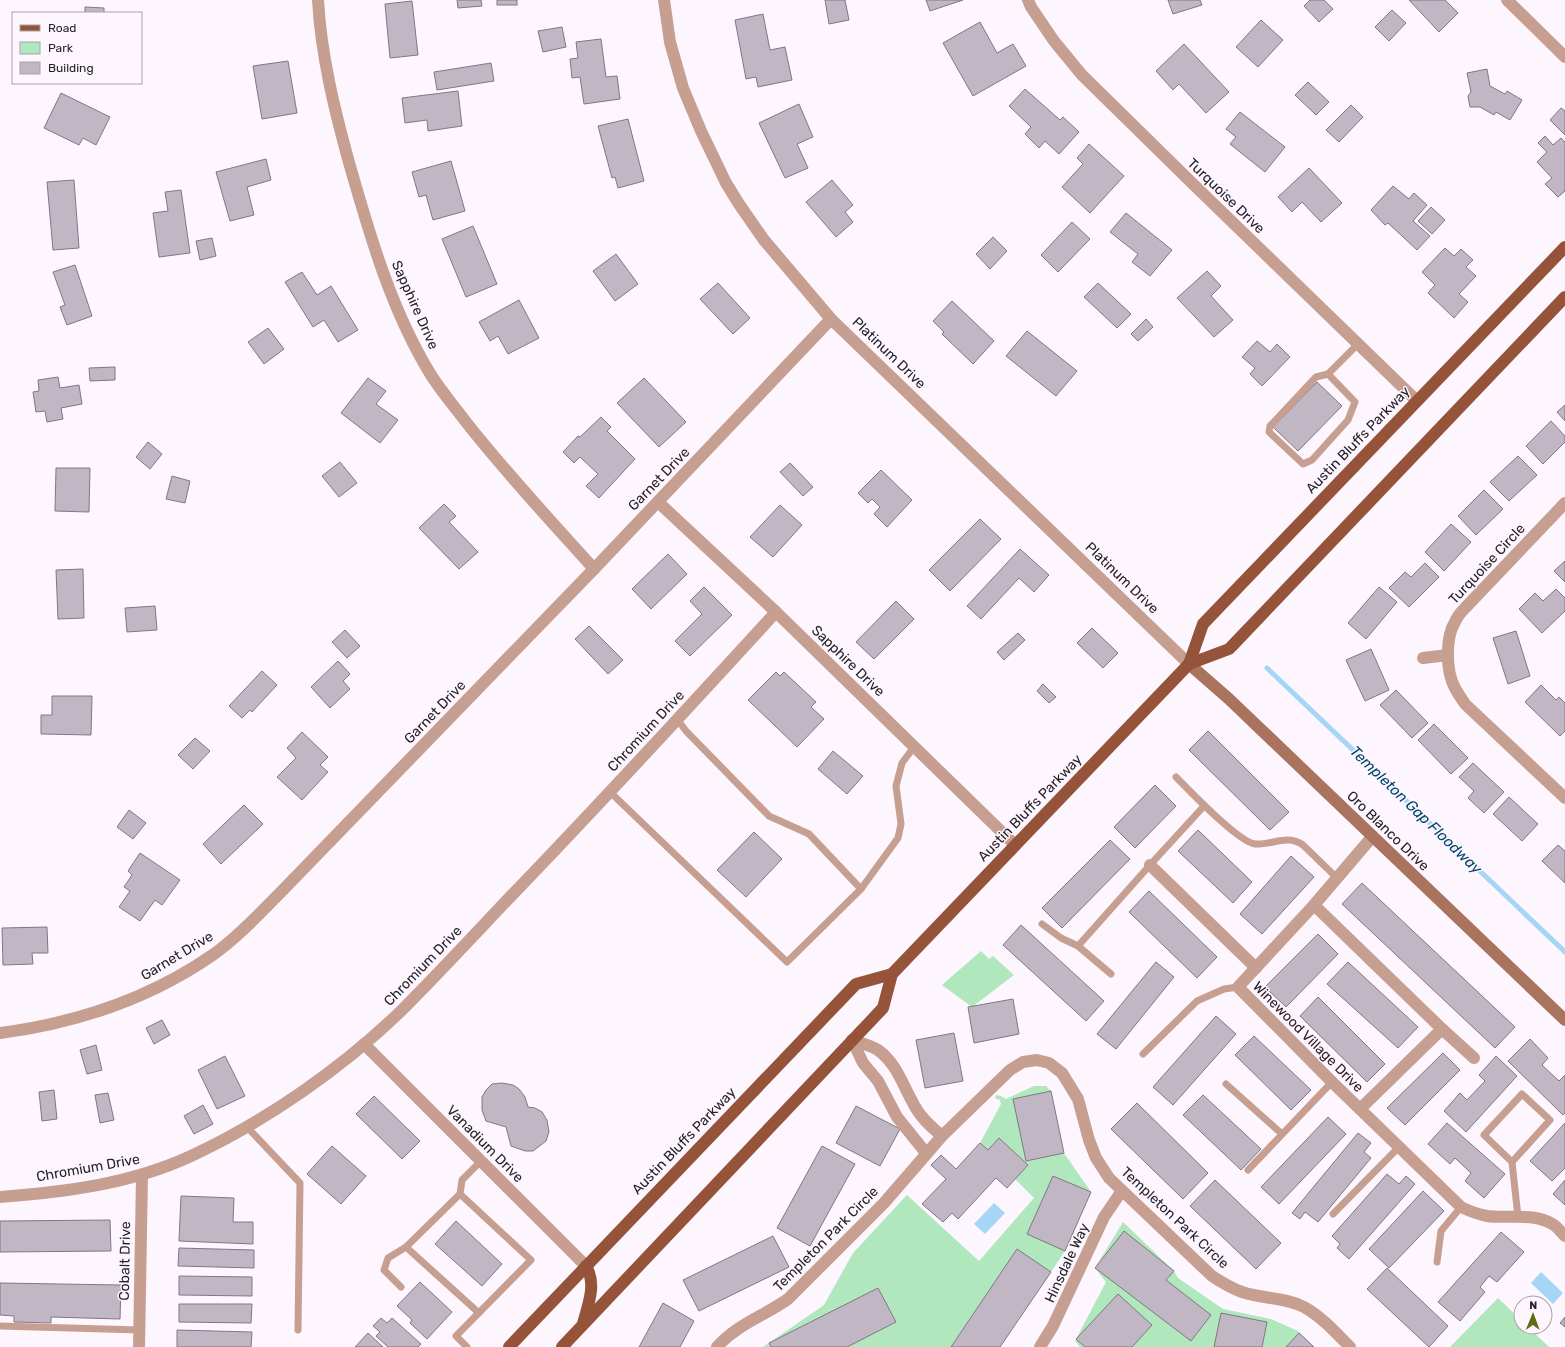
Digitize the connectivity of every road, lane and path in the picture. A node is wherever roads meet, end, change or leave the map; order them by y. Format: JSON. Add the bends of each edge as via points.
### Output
{"nodes":[{"id":1,"x":318,"y":0,"type":"edge"},
{"id":2,"x":664,"y":0,"type":"edge"},
{"id":3,"x":1028,"y":0,"type":"edge"},
{"id":4,"x":1507,"y":0,"type":"edge"},
{"id":5,"x":1565,"y":56,"type":"edge"},
{"id":6,"x":1565,"y":247,"type":"edge"},
{"id":7,"x":1565,"y":297,"type":"edge"},
{"id":8,"x":831,"y":319,"type":"junction"},
{"id":9,"x":1358,"y":344,"type":"junction"},
{"id":10,"x":1328,"y":374,"type":"junction"},
{"id":11,"x":1417,"y":401,"type":"junction"},
{"id":12,"x":658,"y":502,"type":"junction"},
{"id":13,"x":1565,"y":503,"type":"edge"},
{"id":14,"x":594,"y":569,"type":"junction"},
{"id":15,"x":776,"y":612,"type":"junction"},
{"id":16,"x":1448,"y":655,"type":"junction"},
{"id":17,"x":1423,"y":658,"type":"dead end"},
{"id":18,"x":1189,"y":664,"type":"junction"},
{"id":19,"x":677,"y":719,"type":"junction"},
{"id":20,"x":914,"y":747,"type":"junction"},
{"id":21,"x":1176,"y":776,"type":"dead end"},
{"id":22,"x":610,"y":792,"type":"junction"},
{"id":23,"x":1563,"y":793,"type":"edge"},
{"id":24,"x":1204,"y":806,"type":"junction"},
{"id":25,"x":1372,"y":837,"type":"junction"},
{"id":26,"x":1015,"y":845,"type":"junction"},
{"id":27,"x":1150,"y":865,"type":"junction"},
{"id":28,"x":1337,"y":878,"type":"junction"},
{"id":29,"x":861,"y":889,"type":"junction"},
{"id":30,"x":1314,"y":905,"type":"junction"},
{"id":31,"x":1042,"y":924,"type":"dead end"},
{"id":32,"x":1078,"y":946,"type":"junction"},
{"id":33,"x":1256,"y":968,"type":"junction"},
{"id":34,"x":892,"y":974,"type":"junction"},
{"id":35,"x":1111,"y":974,"type":"dead end"},
{"id":36,"x":1238,"y":987,"type":"junction"},
{"id":37,"x":1565,"y":1020,"type":"edge"},
{"id":38,"x":1442,"y":1029,"type":"junction"},
{"id":39,"x":0,"y":1033,"type":"edge"},
{"id":40,"x":852,"y":1040,"type":"junction"},
{"id":41,"x":364,"y":1044,"type":"junction"},
{"id":42,"x":1143,"y":1054,"type":"dead end"},
{"id":43,"x":1474,"y":1058,"type":"dead end"},
{"id":44,"x":1332,"y":1082,"type":"junction"},
{"id":45,"x":1226,"y":1084,"type":"dead end"},
{"id":46,"x":1360,"y":1109,"type":"junction"},
{"id":47,"x":247,"y":1127,"type":"junction"},
{"id":48,"x":1282,"y":1134,"type":"junction"},
{"id":49,"x":942,"y":1136,"type":"junction"},
{"id":50,"x":1399,"y":1147,"type":"junction"},
{"id":51,"x":926,"y":1153,"type":"junction"},
{"id":52,"x":481,"y":1161,"type":"junction"},
{"id":53,"x":1512,"y":1162,"type":"junction"},
{"id":54,"x":1248,"y":1170,"type":"dead end"},
{"id":55,"x":142,"y":1175,"type":"junction"},
{"id":56,"x":1121,"y":1192,"type":"junction"},
{"id":57,"x":460,"y":1194,"type":"junction"},
{"id":58,"x":0,"y":1197,"type":"edge"},
{"id":59,"x":1461,"y":1207,"type":"junction"},
{"id":60,"x":1333,"y":1214,"type":"dead end"},
{"id":61,"x":1518,"y":1217,"type":"junction"},
{"id":62,"x":1565,"y":1236,"type":"edge"},
{"id":63,"x":406,"y":1247,"type":"junction"},
{"id":64,"x":1437,"y":1262,"type":"dead end"},
{"id":65,"x":586,"y":1266,"type":"junction"},
{"id":66,"x":401,"y":1287,"type":"dead end"},
{"id":67,"x":479,"y":1313,"type":"junction"},
{"id":68,"x":583,"y":1325,"type":"junction"},
{"id":69,"x":0,"y":1326,"type":"edge"},
{"id":70,"x":139,"y":1330,"type":"junction"},
{"id":71,"x":298,"y":1330,"type":"dead end"},
{"id":72,"x":139,"y":1347,"type":"edge"},
{"id":73,"x":467,"y":1347,"type":"edge"},
{"id":74,"x":509,"y":1347,"type":"edge"},
{"id":75,"x":562,"y":1347,"type":"edge"},
{"id":76,"x":717,"y":1347,"type":"edge"},
{"id":77,"x":1040,"y":1347,"type":"edge"},
{"id":78,"x":1350,"y":1347,"type":"edge"}],
"edges":[{"from":1,"to":14,"type":"street","name":"Sapphire Drive","via":[[329,81],[363,213],[398,311],[413,342],[431,375],[489,451]]},
{"from":2,"to":8,"type":"street","name":"Platinum Drive","via":[[670,42],[683,88],[726,183],[764,240]]},
{"from":3,"to":9,"type":"street","name":"Turquoise Drive","via":[[1054,41],[1082,75]]},
{"from":4,"to":5,"type":"street"},
{"from":6,"to":11,"type":"main road","name":"Austin Bluffs Parkway"},
{"from":7,"to":18,"type":"main road","name":"Austin Bluffs Parkway","via":[[1232,646]]},
{"from":8,"to":12,"type":"street","name":"Garnet Drive"},
{"from":8,"to":18,"type":"street","name":"Platinum Drive"},
{"from":9,"to":10,"type":"lane"},
{"from":9,"to":11,"type":"street","name":"Turquoise Drive"},
{"from":10,"to":10,"type":"lane","via":[[1316,377],[1270,426],[1269,432],[1303,464],[1312,460],[1348,420],[1355,402]]},
{"from":11,"to":18,"type":"main road","name":"Austin Bluffs Parkway","via":[[1203,624]]},
{"from":12,"to":14,"type":"street","name":"Garnet Drive"},
{"from":12,"to":15,"type":"street","name":"Sapphire Drive"},
{"from":13,"to":16,"type":"street","name":"Turquoise Circle","via":[[1454,622]]},
{"from":14,"to":39,"type":"street","name":"Garnet Drive","via":[[282,892],[215,953],[176,977],[127,1001],[95,1013],[53,1024]]},
{"from":15,"to":19,"type":"street","name":"Chromium Drive"},
{"from":15,"to":20,"type":"street","name":"Sapphire Drive"},
{"from":16,"to":17,"type":"street"},
{"from":16,"to":23,"type":"street","name":"Turquoise Circle","via":[[1454,688],[1465,704]]},
{"from":18,"to":25,"type":"street","name":"Oro Blanco Drive","via":[[1229,699]]},
{"from":18,"to":26,"type":"main road","name":"Austin Bluffs Parkway"},
{"from":19,"to":22,"type":"street","name":"Chromium Drive"},
{"from":19,"to":29,"type":"lane","via":[[769,816],[809,834]]},
{"from":20,"to":26,"type":"street","name":"Sapphire Drive"},
{"from":20,"to":29,"type":"lane","via":[[902,763],[896,786],[901,824],[898,838]]},
{"from":21,"to":24,"type":"lane"},
{"from":22,"to":29,"type":"lane","via":[[787,962]]},
{"from":22,"to":41,"type":"street","name":"Chromium Drive","via":[[400,1012]]},
{"from":24,"to":27,"type":"lane"},
{"from":24,"to":28,"type":"lane","via":[[1245,841],[1255,844],[1297,841]]},
{"from":25,"to":28,"type":"street","name":"Winewood Village Drive"},
{"from":25,"to":37,"type":"street","name":"Oro Blanco Drive"},
{"from":26,"to":34,"type":"main road","name":"Austin Bluffs Parkway"},
{"from":27,"to":32,"type":"lane"},
{"from":27,"to":33,"type":"street","name":"Winewood Village Drive"},
{"from":28,"to":30,"type":"street","name":"Winewood Village Drive"},
{"from":30,"to":33,"type":"street","name":"Winewood Village Drive"},
{"from":30,"to":38,"type":"street"},
{"from":31,"to":32,"type":"lane","via":[[1061,938]]},
{"from":32,"to":35,"type":"lane"},
{"from":33,"to":36,"type":"street","name":"Winewood Village Drive"},
{"from":34,"to":40,"type":"main road","name":"Austin Bluffs Parkway","via":[[883,1008]]},
{"from":34,"to":65,"type":"main road","name":"Austin Bluffs Parkway","via":[[856,984]]},
{"from":36,"to":42,"type":"lane","via":[[1224,988],[1197,1001]]},
{"from":36,"to":44,"type":"street","name":"Winewood Village Drive"},
{"from":38,"to":43,"type":"street"},
{"from":38,"to":46,"type":"street","name":"Winewood Village Drive"},
{"from":40,"to":49,"type":"street","via":[[877,1049],[887,1058],[897,1070],[912,1102],[924,1120]]},
{"from":40,"to":51,"type":"street","via":[[863,1063],[878,1081],[897,1117]]},
{"from":40,"to":68,"type":"main road","name":"Austin Bluffs Parkway"},
{"from":41,"to":47,"type":"street","name":"Chromium Drive","via":[[321,1078]]},
{"from":41,"to":52,"type":"street","name":"Vanadium Drive"},
{"from":44,"to":46,"type":"street","name":"Winewood Village Drive"},
{"from":44,"to":48,"type":"lane"},
{"from":45,"to":48,"type":"lane"},
{"from":46,"to":50,"type":"street","name":"Winewood Village Drive"},
{"from":47,"to":55,"type":"street","name":"Chromium Drive","via":[[190,1157]]},
{"from":47,"to":71,"type":"lane","via":[[300,1183]]},
{"from":48,"to":54,"type":"lane"},
{"from":49,"to":51,"type":"street","name":"Templeton Park Circle"},
{"from":49,"to":56,"type":"street","name":"Templeton Park Circle","via":[[1010,1070],[1023,1062],[1037,1060],[1062,1073],[1078,1100],[1096,1158],[1108,1178]]},
{"from":50,"to":59,"type":"street","name":"Winewood Village Drive"},
{"from":50,"to":60,"type":"lane"},
{"from":51,"to":76,"type":"street","name":"Templeton Park Circle","via":[[884,1203],[788,1299],[740,1327]]},
{"from":52,"to":57,"type":"lane","via":[[462,1180]]},
{"from":52,"to":65,"type":"street","name":"Vanadium Drive"},
{"from":53,"to":53,"type":"lane","via":[[1484,1135],[1522,1094],[1550,1120]]},
{"from":53,"to":61,"type":"lane"},
{"from":55,"to":58,"type":"street","name":"Chromium Drive","via":[[88,1187]]},
{"from":55,"to":70,"type":"street","name":"Cobalt Drive"},
{"from":56,"to":77,"type":"street","name":"Hinsdale Way","via":[[1104,1217],[1053,1326]]},
{"from":56,"to":78,"type":"street","name":"Templeton Park Circle","via":[[1212,1276],[1242,1292],[1304,1307],[1320,1318]]},
{"from":57,"to":63,"type":"lane"},
{"from":57,"to":67,"type":"lane","via":[[531,1260]]},
{"from":59,"to":61,"type":"street","name":"Winewood Village Drive","via":[[1488,1216]]},
{"from":59,"to":64,"type":"lane","via":[[1441,1231]]},
{"from":61,"to":62,"type":"street","name":"Winewood Village Drive","via":[[1543,1220],[1554,1225]]},
{"from":63,"to":66,"type":"lane","via":[[388,1258],[384,1270]]},
{"from":63,"to":67,"type":"lane"},
{"from":65,"to":68,"type":"main road","via":[[592,1285]]},
{"from":65,"to":74,"type":"main road","name":"Austin Bluffs Parkway"},
{"from":67,"to":73,"type":"lane","via":[[456,1336]]},
{"from":68,"to":75,"type":"main road","name":"Austin Bluffs Parkway"},
{"from":69,"to":70,"type":"lane"},
{"from":70,"to":72,"type":"street","name":"Cobalt Drive"}]}
